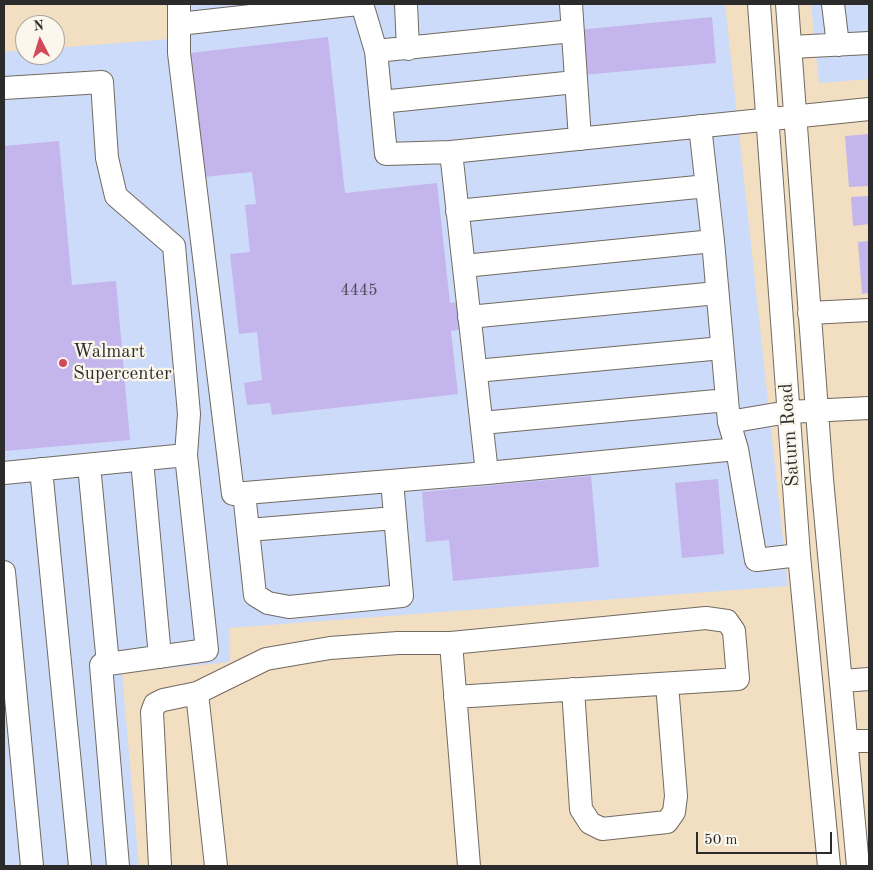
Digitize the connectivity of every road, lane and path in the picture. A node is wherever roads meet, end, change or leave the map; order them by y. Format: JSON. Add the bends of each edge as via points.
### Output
{"nodes":[{"id":1,"x":360,"y":4,"type":"edge"},
{"id":2,"x":406,"y":4,"type":"edge"},
{"id":3,"x":571,"y":4,"type":"edge"},
{"id":4,"x":759,"y":4,"type":"edge"},
{"id":5,"x":787,"y":4,"type":"edge"},
{"id":6,"x":833,"y":4,"type":"edge"},
{"id":7,"x":179,"y":14,"type":"edge"},
{"id":8,"x":572,"y":31,"type":"junction"},
{"id":9,"x":869,"y":43,"type":"edge"},
{"id":10,"x":838,"y":45,"type":"junction"},
{"id":11,"x":791,"y":47,"type":"junction"},
{"id":12,"x":408,"y":49,"type":"junction"},
{"id":13,"x":376,"y":51,"type":"junction"},
{"id":14,"x":575,"y":82,"type":"junction"},
{"id":15,"x":4,"y":88,"type":"edge"},
{"id":16,"x":381,"y":102,"type":"junction"},
{"id":17,"x":869,"y":109,"type":"edge"},
{"id":18,"x":796,"y":116,"type":"junction"},
{"id":19,"x":768,"y":119,"type":"junction"},
{"id":20,"x":700,"y":126,"type":"junction"},
{"id":21,"x":580,"y":139,"type":"junction"},
{"id":22,"x":450,"y":152,"type":"junction"},
{"id":23,"x":707,"y":186,"type":"junction"},
{"id":24,"x":457,"y":211,"type":"junction"},
{"id":25,"x":713,"y":241,"type":"junction"},
{"id":26,"x":464,"y":266,"type":"junction"},
{"id":27,"x":717,"y":293,"type":"junction"},
{"id":28,"x":869,"y":310,"type":"edge"},
{"id":29,"x":809,"y":313,"type":"junction"},
{"id":30,"x":469,"y":317,"type":"junction"},
{"id":31,"x":722,"y":348,"type":"junction"},
{"id":32,"x":476,"y":371,"type":"junction"},
{"id":33,"x":869,"y":408,"type":"edge"},
{"id":34,"x":817,"y":410,"type":"junction"},
{"id":35,"x":728,"y":411,"type":"junction"},
{"id":36,"x":788,"y":412,"type":"junction"},
{"id":37,"x":482,"y":423,"type":"junction"},
{"id":38,"x":737,"y":448,"type":"junction"},
{"id":39,"x":186,"y":456,"type":"junction"},
{"id":40,"x":142,"y":460,"type":"junction"},
{"id":41,"x":89,"y":465,"type":"junction"},
{"id":42,"x":41,"y":469,"type":"junction"},
{"id":43,"x":4,"y":473,"type":"edge"},
{"id":44,"x":487,"y":473,"type":"junction"},
{"id":45,"x":392,"y":480,"type":"junction"},
{"id":46,"x":244,"y":493,"type":"junction"},
{"id":47,"x":395,"y":518,"type":"junction"},
{"id":48,"x":248,"y":530,"type":"junction"},
{"id":49,"x":799,"y":554,"type":"junction"},
{"id":50,"x":4,"y":572,"type":"edge"},
{"id":51,"x":451,"y":643,"type":"junction"},
{"id":52,"x":160,"y":657,"type":"junction"},
{"id":53,"x":108,"y":664,"type":"junction"},
{"id":54,"x":869,"y":679,"type":"edge"},
{"id":55,"x":842,"y":681,"type":"junction"},
{"id":56,"x":667,"y":684,"type":"junction"},
{"id":57,"x":573,"y":690,"type":"junction"},
{"id":58,"x":197,"y":693,"type":"junction"},
{"id":59,"x":455,"y":697,"type":"junction"},
{"id":60,"x":847,"y":741,"type":"junction"},
{"id":61,"x":869,"y":741,"type":"edge"},
{"id":62,"x":32,"y":866,"type":"edge"},
{"id":63,"x":80,"y":866,"type":"edge"},
{"id":64,"x":118,"y":866,"type":"edge"},
{"id":65,"x":160,"y":866,"type":"edge"},
{"id":66,"x":216,"y":866,"type":"edge"},
{"id":67,"x":469,"y":866,"type":"edge"},
{"id":68,"x":829,"y":866,"type":"edge"},
{"id":69,"x":858,"y":866,"type":"edge"}],
"edges":[{"from":1,"to":7,"type":"street"},
{"from":1,"to":13,"type":"street"},
{"from":2,"to":12,"type":"street"},
{"from":3,"to":8,"type":"street"},
{"from":4,"to":19,"type":"street","name":"Saturn Road"},
{"from":5,"to":11,"type":"street","name":"Saturn Road"},
{"from":6,"to":10,"type":"street"},
{"from":7,"to":46,"type":"street","via":[[179,53],[233,494]]},
{"from":8,"to":12,"type":"street"},
{"from":8,"to":14,"type":"street"},
{"from":9,"to":10,"type":"street"},
{"from":10,"to":11,"type":"street"},
{"from":11,"to":18,"type":"street","name":"Saturn Road"},
{"from":12,"to":13,"type":"street"},
{"from":13,"to":16,"type":"street"},
{"from":14,"to":16,"type":"street"},
{"from":14,"to":21,"type":"street"},
{"from":15,"to":39,"type":"street","via":[[102,82],[106,158],[116,196],[174,246],[189,414]]},
{"from":16,"to":22,"type":"street","via":[[386,154]]},
{"from":17,"to":18,"type":"street"},
{"from":18,"to":19,"type":"street"},
{"from":18,"to":29,"type":"street","name":"Saturn Road"},
{"from":19,"to":20,"type":"street"},
{"from":19,"to":36,"type":"street","name":"Saturn Road"},
{"from":20,"to":21,"type":"street"},
{"from":20,"to":23,"type":"street"},
{"from":21,"to":22,"type":"street"},
{"from":22,"to":24,"type":"street"},
{"from":23,"to":24,"type":"street"},
{"from":23,"to":25,"type":"street"},
{"from":24,"to":26,"type":"street"},
{"from":25,"to":26,"type":"street"},
{"from":25,"to":27,"type":"street"},
{"from":26,"to":30,"type":"street"},
{"from":27,"to":30,"type":"street"},
{"from":27,"to":31,"type":"street"},
{"from":28,"to":29,"type":"street"},
{"from":29,"to":34,"type":"street","name":"Saturn Road"},
{"from":30,"to":32,"type":"street"},
{"from":31,"to":32,"type":"street"},
{"from":31,"to":35,"type":"street"},
{"from":32,"to":37,"type":"street"},
{"from":33,"to":34,"type":"street"},
{"from":34,"to":36,"type":"street"},
{"from":34,"to":55,"type":"street","name":"Saturn Road"},
{"from":35,"to":36,"type":"street"},
{"from":35,"to":37,"type":"street"},
{"from":35,"to":38,"type":"street"},
{"from":36,"to":49,"type":"street","name":"Saturn Road"},
{"from":37,"to":44,"type":"street"},
{"from":38,"to":44,"type":"street"},
{"from":38,"to":49,"type":"street","via":[[756,560]]},
{"from":39,"to":40,"type":"street"},
{"from":39,"to":52,"type":"street","via":[[207,650]]},
{"from":40,"to":41,"type":"street"},
{"from":40,"to":52,"type":"street"},
{"from":41,"to":42,"type":"street"},
{"from":41,"to":53,"type":"street"},
{"from":42,"to":43,"type":"street"},
{"from":42,"to":63,"type":"street"},
{"from":44,"to":45,"type":"street"},
{"from":45,"to":46,"type":"street"},
{"from":45,"to":47,"type":"street"},
{"from":46,"to":48,"type":"street"},
{"from":47,"to":48,"type":"street"},
{"from":47,"to":48,"type":"street","via":[[402,596],[289,607],[268,603],[255,595]]},
{"from":49,"to":68,"type":"street","name":"Saturn Road"},
{"from":50,"to":62,"type":"street"},
{"from":51,"to":56,"type":"street","via":[[706,618],[727,621],[734,631],[738,679]]},
{"from":51,"to":58,"type":"street","via":[[340,648],[266,659]]},
{"from":51,"to":59,"type":"street"},
{"from":52,"to":53,"type":"street"},
{"from":53,"to":64,"type":"street","via":[[101,666]]},
{"from":54,"to":55,"type":"street"},
{"from":55,"to":60,"type":"street","name":"Saturn Road"},
{"from":56,"to":57,"type":"street"},
{"from":56,"to":57,"type":"street","via":[[676,796],[674,812],[666,822],[602,829],[590,823],[580,809]]},
{"from":57,"to":59,"type":"street"},
{"from":58,"to":65,"type":"street","via":[[164,700],[155,704],[152,712]]},
{"from":58,"to":66,"type":"street"},
{"from":59,"to":67,"type":"street"},
{"from":60,"to":61,"type":"street"},
{"from":60,"to":69,"type":"street","name":"Saturn Road"}]}
